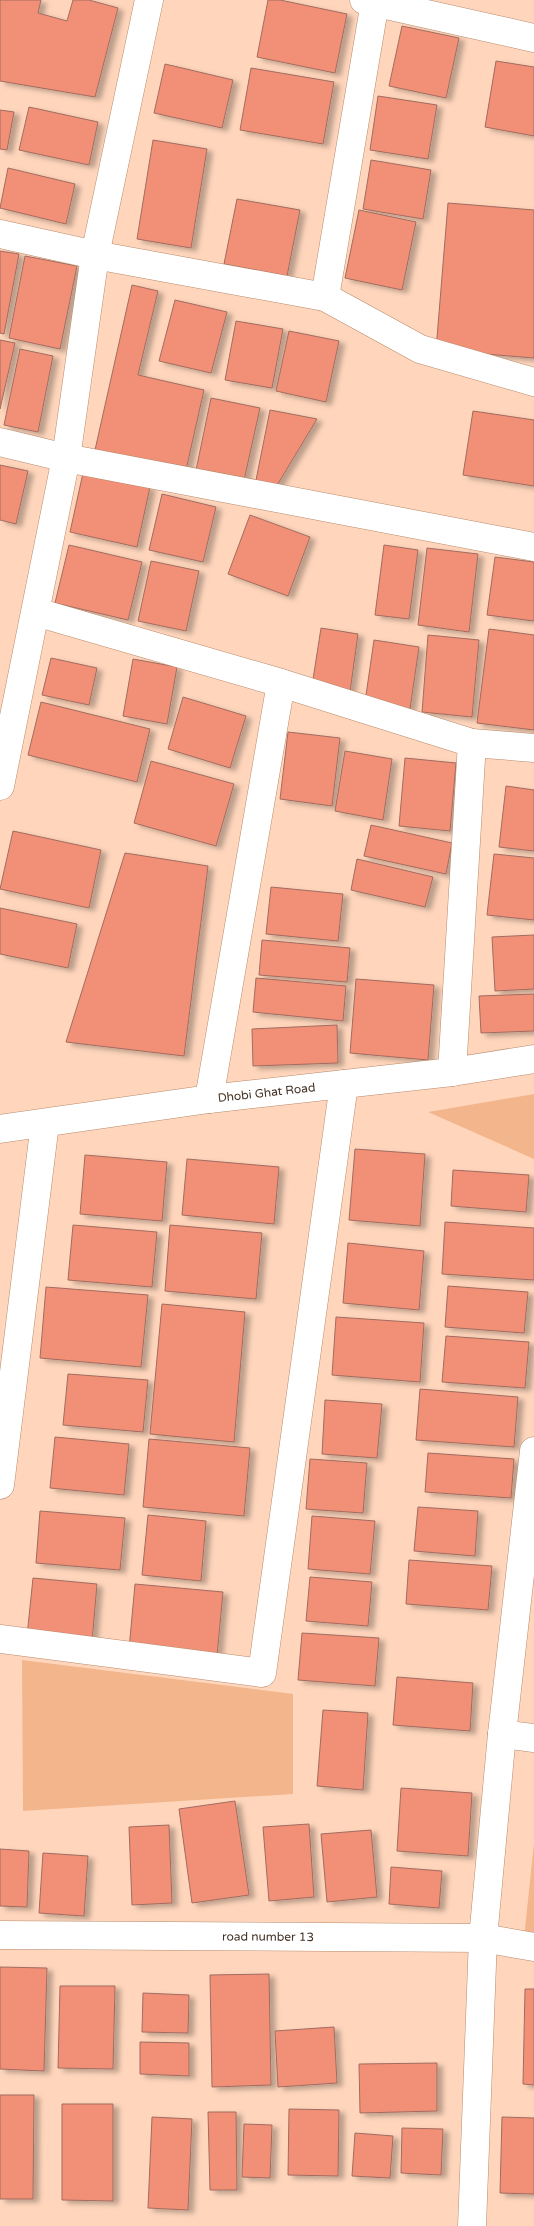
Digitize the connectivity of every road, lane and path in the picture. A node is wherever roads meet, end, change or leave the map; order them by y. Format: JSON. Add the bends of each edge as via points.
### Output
{"nodes":[{"id":1,"x":149,"y":0,"type":"edge"},
{"id":2,"x":369,"y":1,"type":"edge"},
{"id":3,"x":534,"y":38,"type":"edge"},
{"id":4,"x":0,"y":234,"type":"edge"},
{"id":5,"x":95,"y":254,"type":"junction"},
{"id":6,"x":325,"y":297,"type":"junction"},
{"id":7,"x":534,"y":382,"type":"edge"},
{"id":8,"x":0,"y":442,"type":"edge"},
{"id":9,"x":66,"y":458,"type":"junction"},
{"id":10,"x":534,"y":547,"type":"edge"},
{"id":11,"x":36,"y":612,"type":"junction"},
{"id":12,"x":281,"y":683,"type":"junction"},
{"id":13,"x":472,"y":743,"type":"junction"},
{"id":14,"x":534,"y":748,"type":"edge"},
{"id":15,"x":0,"y":786,"type":"edge"},
{"id":16,"x":534,"y":1059,"type":"edge"},
{"id":17,"x":452,"y":1072,"type":"junction"},
{"id":18,"x":344,"y":1084,"type":"junction"},
{"id":19,"x":209,"y":1099,"type":"junction"},
{"id":20,"x":45,"y":1123,"type":"junction"},
{"id":21,"x":0,"y":1129,"type":"edge"},
{"id":22,"x":534,"y":1451,"type":"edge"},
{"id":23,"x":0,"y":1485,"type":"edge"},
{"id":24,"x":0,"y":1638,"type":"edge"},
{"id":25,"x":502,"y":1734,"type":"junction"},
{"id":26,"x":534,"y":1738,"type":"edge"},
{"id":27,"x":0,"y":1935,"type":"edge"},
{"id":28,"x":483,"y":1938,"type":"junction"},
{"id":29,"x":534,"y":1947,"type":"edge"},
{"id":30,"x":472,"y":2226,"type":"edge"}],
"edges":[{"from":1,"to":5,"type":"street"},
{"from":2,"to":3,"type":"street"},
{"from":2,"to":6,"type":"street"},
{"from":4,"to":5,"type":"street"},
{"from":5,"to":6,"type":"street"},
{"from":5,"to":9,"type":"street"},
{"from":6,"to":7,"type":"street","via":[[420,349]]},
{"from":8,"to":9,"type":"street"},
{"from":9,"to":10,"type":"street"},
{"from":9,"to":11,"type":"street"},
{"from":11,"to":12,"type":"street"},
{"from":11,"to":15,"type":"street"},
{"from":12,"to":13,"type":"street"},
{"from":12,"to":19,"type":"street"},
{"from":13,"to":14,"type":"street"},
{"from":13,"to":17,"type":"street"},
{"from":16,"to":17,"type":"street","name":"Dhobi Ghat Road"},
{"from":17,"to":18,"type":"street","name":"Dhobi Ghat Road"},
{"from":18,"to":19,"type":"street","name":"Dhobi Ghat Road"},
{"from":18,"to":24,"type":"street","via":[[262,1673]]},
{"from":19,"to":20,"type":"street","name":"Dhobi Ghat Road"},
{"from":20,"to":21,"type":"street","name":"Dhobi Ghat Road"},
{"from":20,"to":23,"type":"street"},
{"from":22,"to":25,"type":"street"},
{"from":25,"to":26,"type":"street"},
{"from":25,"to":28,"type":"street"},
{"from":27,"to":28,"type":"street","name":"road number 13"},
{"from":28,"to":29,"type":"street","name":"road number 13"},
{"from":28,"to":30,"type":"street"}]}
